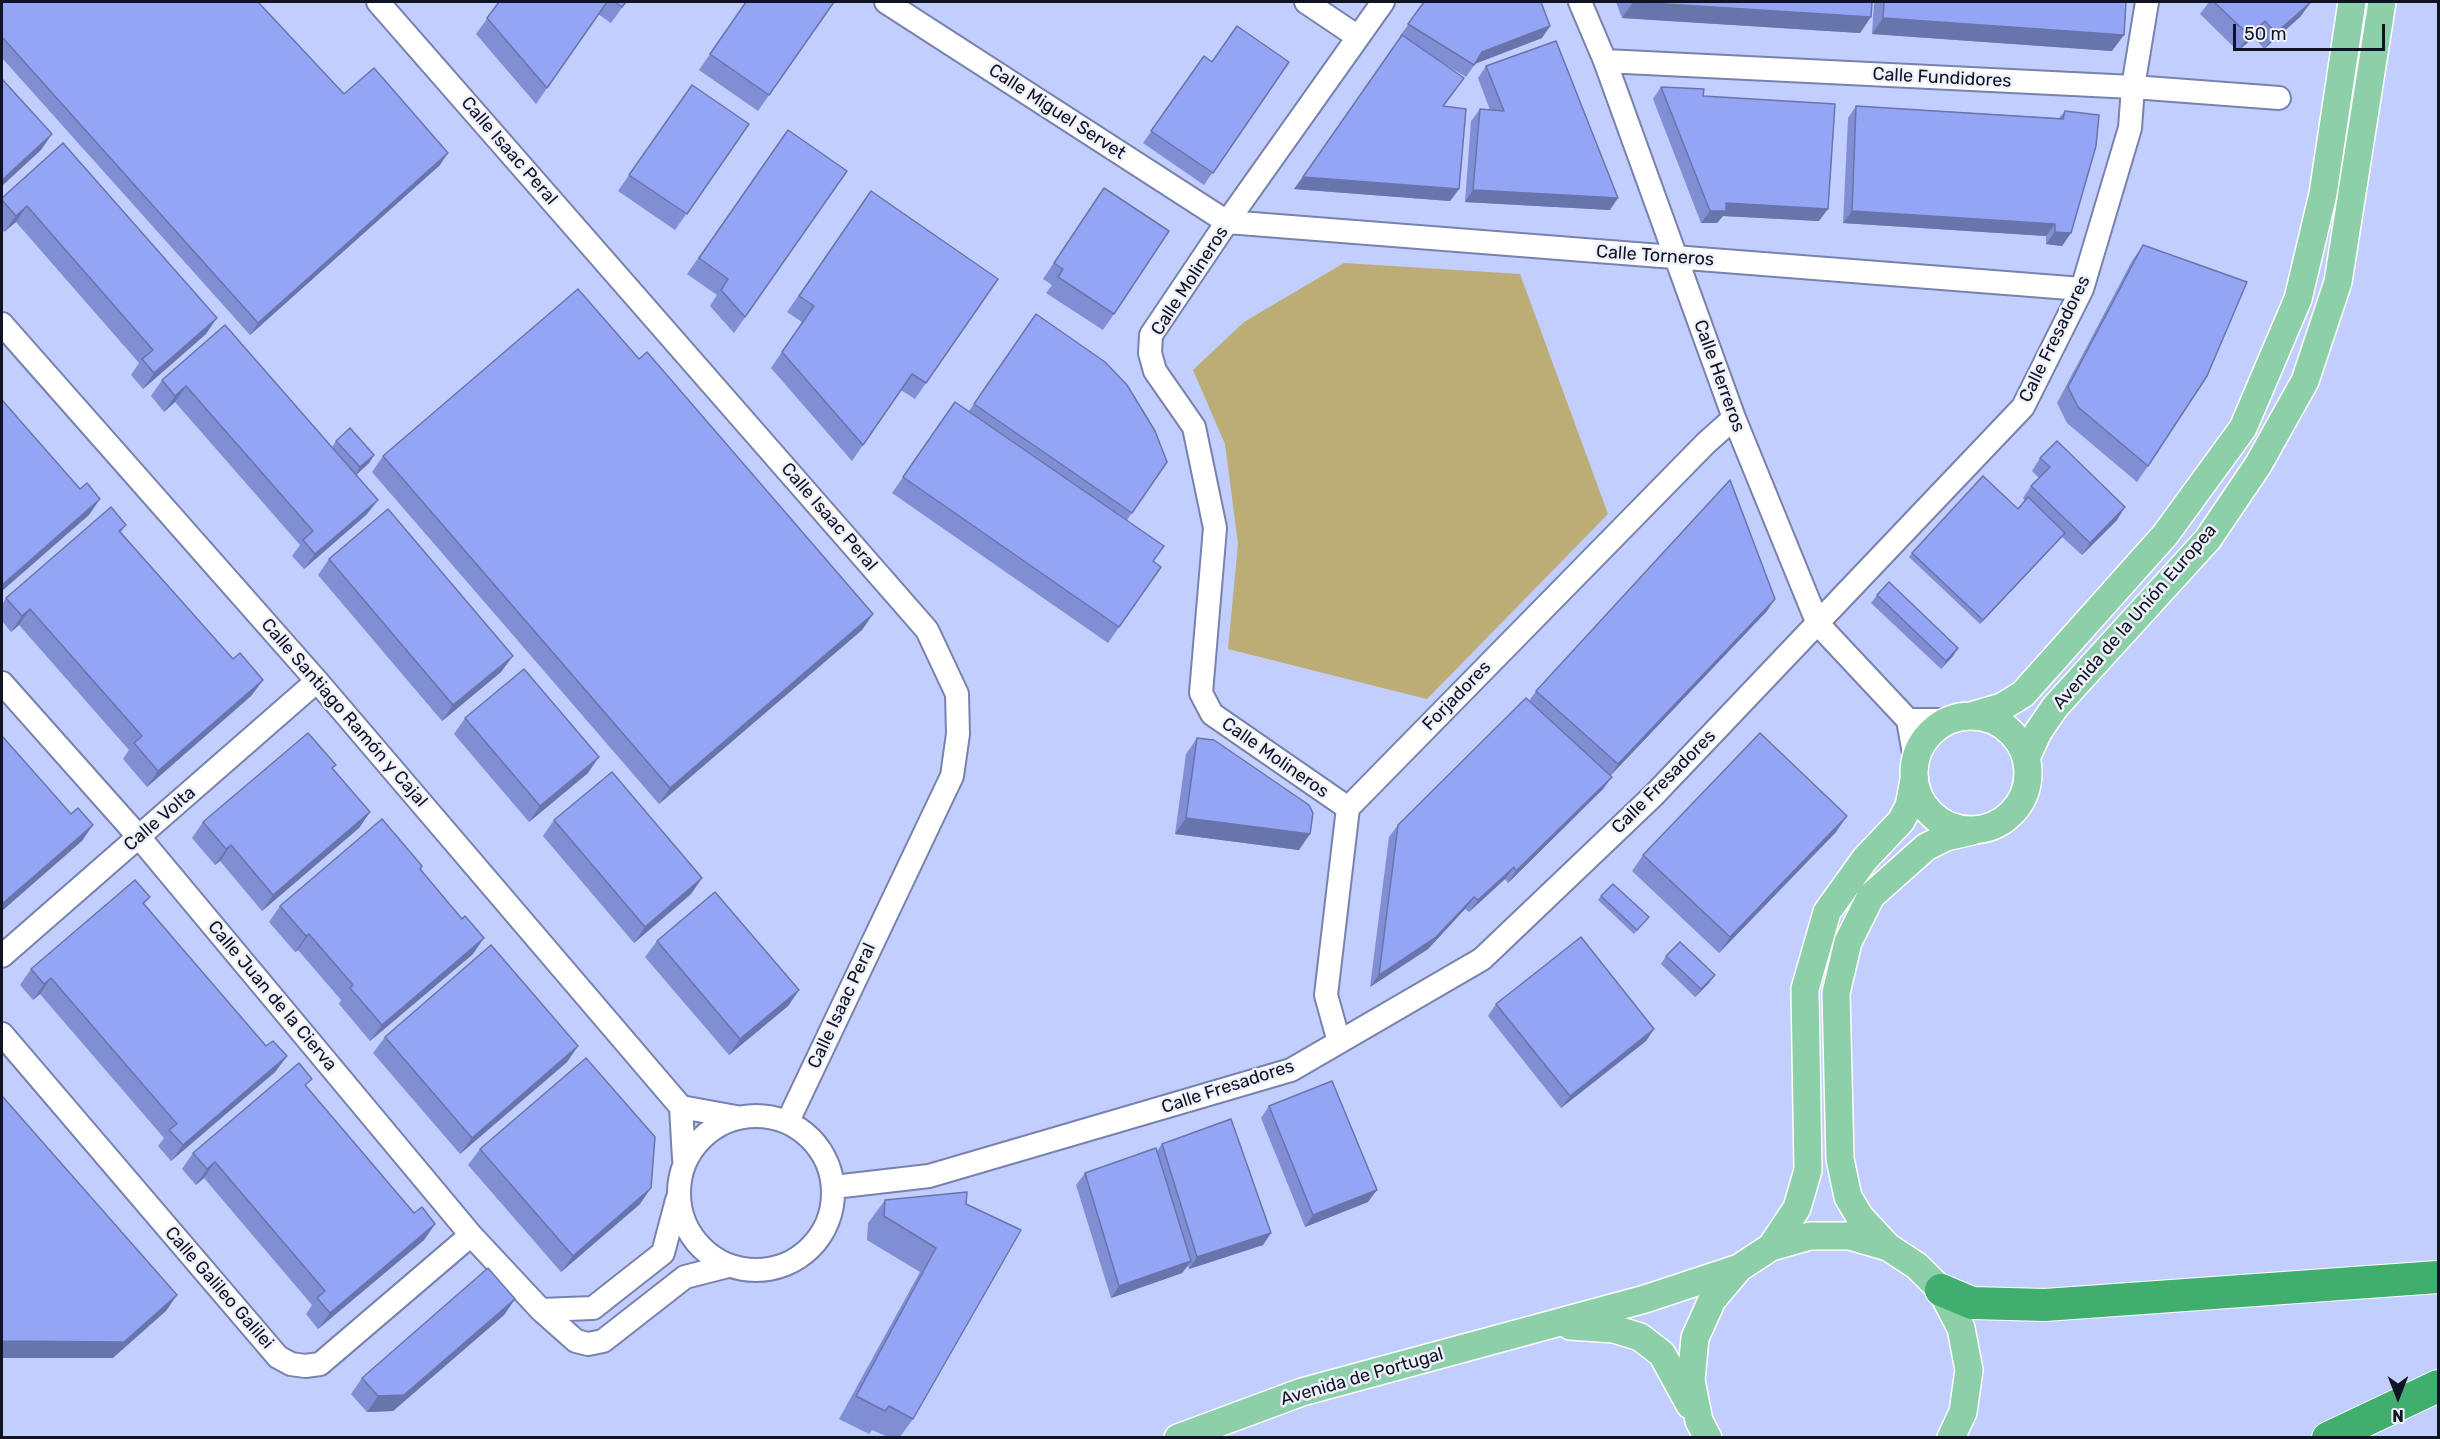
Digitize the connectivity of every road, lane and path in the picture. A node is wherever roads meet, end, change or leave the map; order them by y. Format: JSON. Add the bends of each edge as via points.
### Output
{"nodes":[{"id":1,"x":378,"y":2,"type":"edge"},
{"id":2,"x":886,"y":2,"type":"edge"},
{"id":3,"x":1306,"y":2,"type":"edge"},
{"id":4,"x":1383,"y":2,"type":"edge"},
{"id":5,"x":1580,"y":2,"type":"edge"},
{"id":6,"x":2147,"y":2,"type":"edge"},
{"id":7,"x":2352,"y":2,"type":"edge"},
{"id":8,"x":2382,"y":2,"type":"edge"},
{"id":9,"x":1358,"y":37,"type":"junction"},
{"id":10,"x":1605,"y":61,"type":"junction"},
{"id":11,"x":2133,"y":87,"type":"junction"},
{"id":12,"x":2279,"y":98,"type":"dead end"},
{"id":13,"x":1227,"y":222,"type":"junction"},
{"id":14,"x":1676,"y":258,"type":"junction"},
{"id":15,"x":2082,"y":289,"type":"junction"},
{"id":16,"x":2,"y":324,"type":"edge"},
{"id":17,"x":1734,"y":418,"type":"junction"},
{"id":18,"x":1818,"y":624,"type":"junction"},
{"id":19,"x":317,"y":681,"type":"junction"},
{"id":20,"x":2,"y":683,"type":"edge"},
{"id":21,"x":1960,"y":718,"type":"junction"},
{"id":22,"x":1908,"y":720,"type":"junction"},
{"id":23,"x":2027,"y":756,"type":"junction"},
{"id":24,"x":1915,"y":770,"type":"junction"},
{"id":25,"x":1348,"y":808,"type":"junction"},
{"id":26,"x":1972,"y":831,"type":"junction"},
{"id":27,"x":139,"y":837,"type":"junction"},
{"id":28,"x":2,"y":956,"type":"edge"},
{"id":29,"x":2,"y":1034,"type":"edge"},
{"id":30,"x":1339,"y":1042,"type":"junction"},
{"id":31,"x":681,"y":1107,"type":"junction"},
{"id":32,"x":736,"y":1117,"type":"junction"},
{"id":33,"x":788,"y":1121,"type":"junction"},
{"id":34,"x":684,"y":1159,"type":"junction"},
{"id":35,"x":834,"y":1186,"type":"junction"},
{"id":36,"x":677,"y":1200,"type":"junction"},
{"id":37,"x":471,"y":1235,"type":"junction"},
{"id":38,"x":1771,"y":1247,"type":"junction"},
{"id":39,"x":1888,"y":1247,"type":"junction"},
{"id":40,"x":728,"y":1266,"type":"junction"},
{"id":41,"x":1739,"y":1268,"type":"junction"},
{"id":42,"x":2439,"y":1277,"type":"edge"},
{"id":43,"x":1941,"y":1290,"type":"junction"},
{"id":44,"x":541,"y":1310,"type":"junction"},
{"id":45,"x":1548,"y":1325,"type":"junction"},
{"id":46,"x":2439,"y":1386,"type":"edge"},
{"id":47,"x":1704,"y":1429,"type":"edge"},
{"id":48,"x":1178,"y":1437,"type":"edge"},
{"id":49,"x":1951,"y":1437,"type":"edge"},
{"id":50,"x":2328,"y":1437,"type":"edge"}],
"edges":[{"from":1,"to":33,"type":"street","name":"Calle Isaac Peral","via":[[927,630],[957,694],[958,734],[952,776]]},
{"from":2,"to":13,"type":"street","name":"Calle Miguel Servet"},
{"from":3,"to":9,"type":"street"},
{"from":4,"to":9,"type":"street","name":"Calle Molineros"},
{"from":5,"to":10,"type":"street","name":"Calle Herreros"},
{"from":6,"to":11,"type":"street","name":"Calle Fresadores"},
{"from":7,"to":21,"type":"main road","name":"Avenida de la Unión Europea","via":[[2323,194],[2298,299],[2243,428],[2165,535],[2023,694],[2002,707]]},
{"from":8,"to":23,"type":"main road","name":"Avenida de la Unión Europea","via":[[2338,282],[2305,381],[2258,465],[2208,539],[2055,707]]},
{"from":9,"to":13,"type":"street","name":"Calle Molineros"},
{"from":10,"to":11,"type":"street","name":"Calle Fundidores"},
{"from":10,"to":14,"type":"street","name":"Calle Herreros"},
{"from":11,"to":12,"type":"street","name":"Calle Fundidores"},
{"from":11,"to":15,"type":"street","name":"Calle Fresadores","via":[[2130,128]]},
{"from":13,"to":14,"type":"street","name":"Calle Torneros"},
{"from":13,"to":25,"type":"street","name":"Calle Molineros","via":[[1151,335],[1150,353],[1155,371],[1194,427],[1215,528],[1201,693],[1212,714]]},
{"from":14,"to":15,"type":"street","name":"Calle Torneros"},
{"from":14,"to":17,"type":"street","name":"Calle Herreros"},
{"from":15,"to":18,"type":"street","name":"Calle Fresadores","via":[[2023,407]]},
{"from":16,"to":19,"type":"street","name":"Calle Santiago Ramón y Cajal"},
{"from":17,"to":18,"type":"street","name":"Calle Herreros"},
{"from":17,"to":25,"type":"street","name":"Forjadores"},
{"from":18,"to":22,"type":"street","name":"Calle Herreros"},
{"from":18,"to":30,"type":"street","name":"Calle Fresadores","via":[[1654,795],[1482,959]]},
{"from":19,"to":27,"type":"street","name":"Calle Volta"},
{"from":19,"to":31,"type":"street","name":"Calle Santiago Ramón y Cajal"},
{"from":20,"to":27,"type":"street","name":"Calle Juan de la Cierva"},
{"from":21,"to":22,"type":"street"},
{"from":21,"to":23,"type":"main road","via":[[1985,717],[1999,723],[2011,731]]},
{"from":21,"to":24,"type":"main road","via":[[1935,729],[1923,742]]},
{"from":22,"to":24,"type":"street"},
{"from":23,"to":26,"type":"main road","via":[[2028,786],[2022,801],[2001,823]]},
{"from":24,"to":26,"type":"main road","via":[[1920,800],[1933,817],[1951,828]]},
{"from":24,"to":38,"type":"main road","via":[[1909,806],[1901,821],[1865,859],[1827,912],[1805,989],[1808,1170],[1797,1208]]},
{"from":25,"to":30,"type":"street","via":[[1326,995]]},
{"from":26,"to":39,"type":"main road","via":[[1926,847],[1871,896],[1848,942],[1836,993],[1840,1159],[1848,1197],[1860,1217]]},
{"from":27,"to":28,"type":"street","name":"Calle Volta"},
{"from":27,"to":37,"type":"street","name":"Calle Juan de la Cierva"},
{"from":29,"to":37,"type":"street","name":"Calle Galileo Galilei","via":[[278,1357],[291,1364],[320,1364]]},
{"from":30,"to":35,"type":"street","name":"Calle Fresadores","via":[[1291,1070],[929,1176]]},
{"from":31,"to":32,"type":"street"},
{"from":31,"to":34,"type":"street"},
{"from":32,"to":33,"type":"street"},
{"from":32,"to":34,"type":"street","via":[[703,1134]]},
{"from":33,"to":35,"type":"street","via":[[821,1148]]},
{"from":34,"to":36,"type":"street"},
{"from":35,"to":40,"type":"street","via":[[828,1222],[807,1252],[773,1269]]},
{"from":36,"to":40,"type":"street","via":[[695,1242]]},
{"from":36,"to":44,"type":"street","via":[[663,1253],[593,1308]]},
{"from":37,"to":44,"type":"street","name":"Calle Juan de la Cierva"},
{"from":38,"to":39,"type":"main road","via":[[1810,1236],[1850,1236]]},
{"from":38,"to":41,"type":"main road"},
{"from":39,"to":43,"type":"main road","via":[[1917,1266]]},
{"from":40,"to":44,"type":"street","via":[[685,1277],[603,1341],[576,1341]]},
{"from":41,"to":45,"type":"main road","name":"Avenida de Portugal"},
{"from":41,"to":47,"type":"main road","via":[[1712,1300],[1695,1338],[1691,1380]]},
{"from":42,"to":43,"type":"highway","via":[[2045,1305],[1972,1303]]},
{"from":43,"to":49,"type":"main road","via":[[1961,1328],[1969,1370],[1963,1412]]},
{"from":45,"to":47,"type":"main road","name":"Avenida de Portugal","via":[[1614,1329],[1640,1337],[1662,1354]]},
{"from":45,"to":48,"type":"main road","name":"Avenida de Portugal","via":[[1302,1392]]},
{"from":46,"to":50,"type":"highway"}]}
